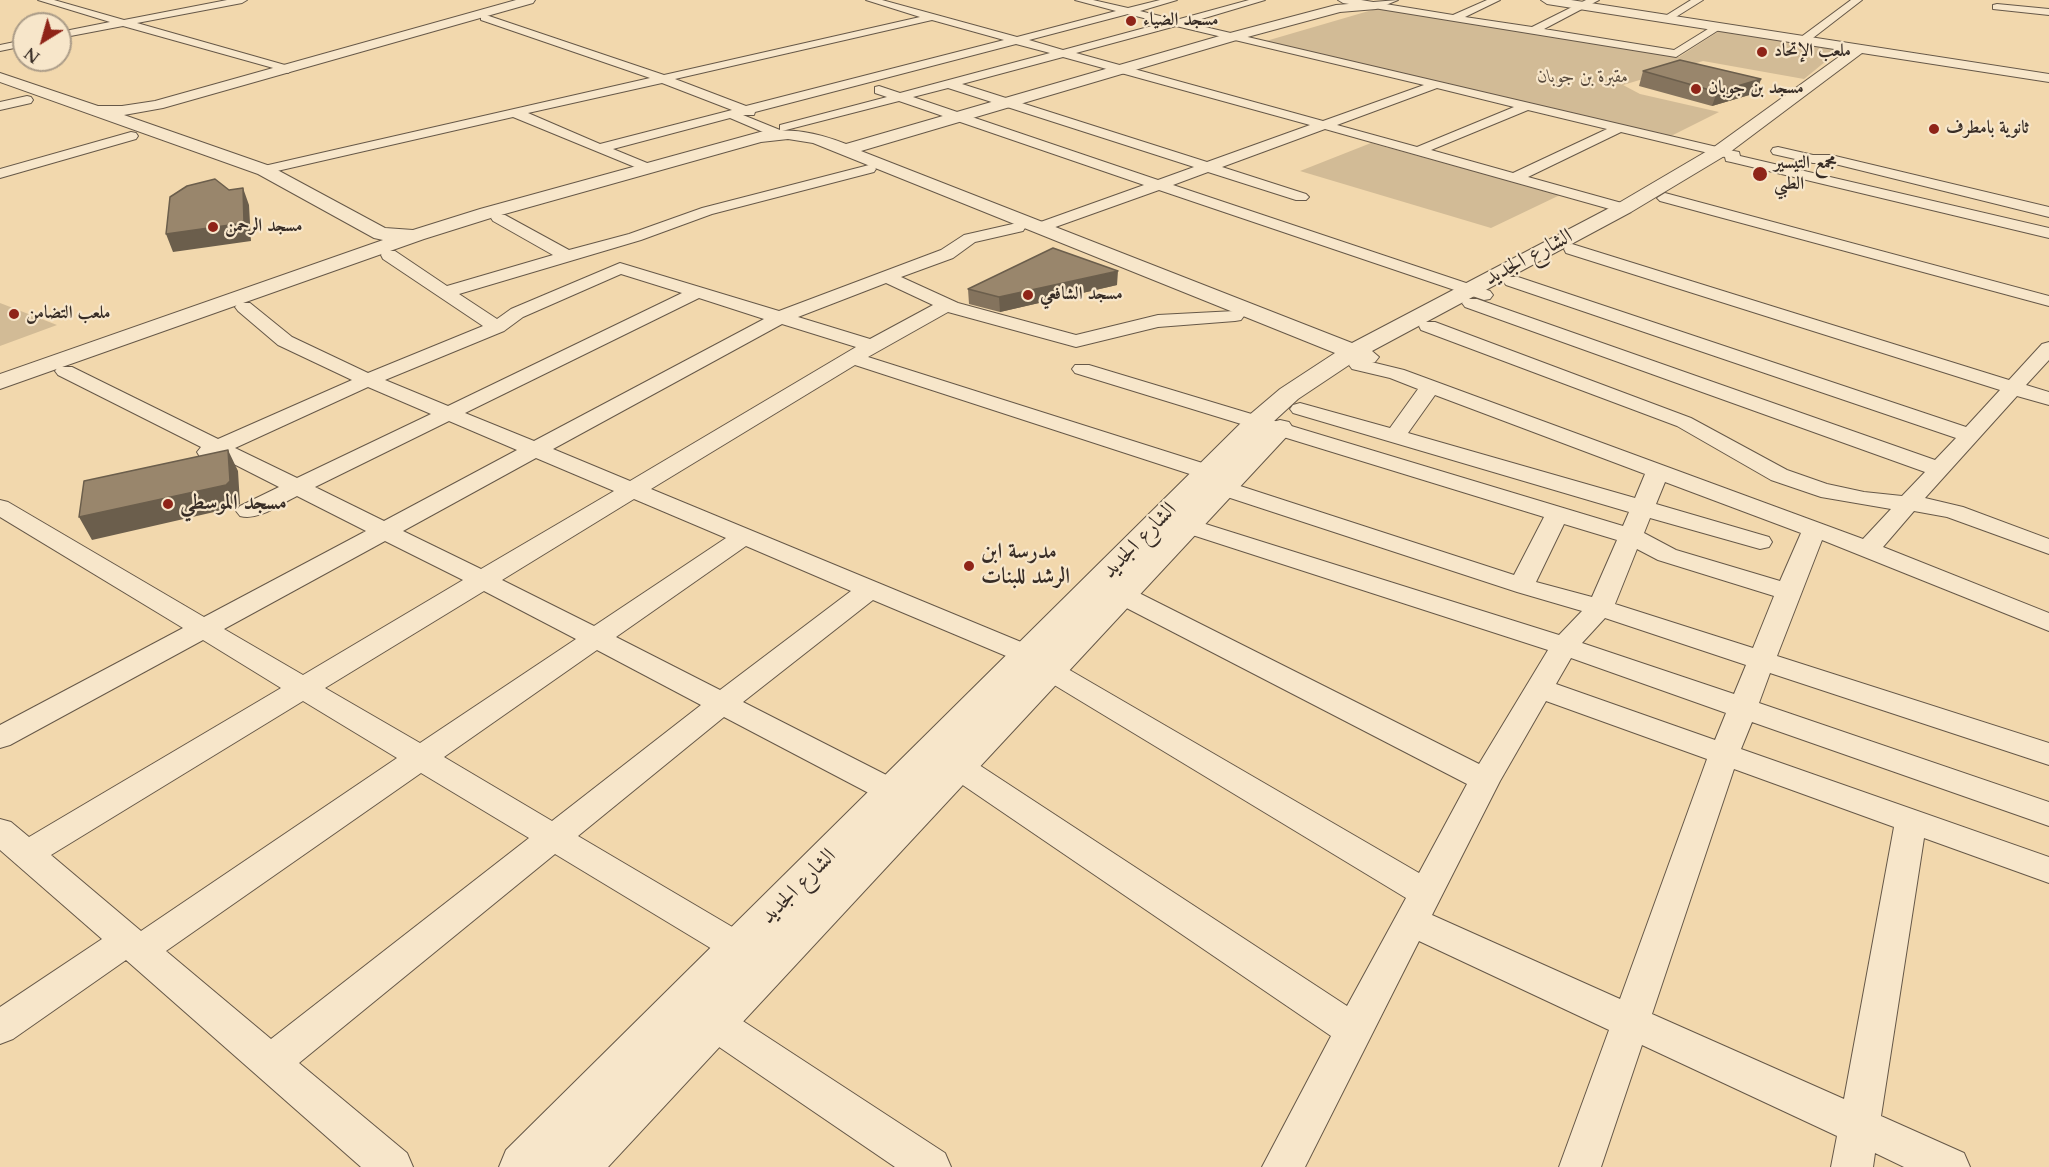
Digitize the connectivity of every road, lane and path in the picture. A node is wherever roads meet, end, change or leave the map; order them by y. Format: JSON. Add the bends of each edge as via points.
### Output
{"nodes":[{"id":1,"x":43,"y":0,"type":"edge"},
{"id":2,"x":242,"y":0,"type":"edge"},
{"id":3,"x":546,"y":0,"type":"edge"},
{"id":4,"x":871,"y":0,"type":"edge"},
{"id":5,"x":1080,"y":0,"type":"edge"},
{"id":6,"x":1172,"y":0,"type":"edge"},
{"id":7,"x":1260,"y":0,"type":"edge"},
{"id":8,"x":1343,"y":0,"type":"edge"},
{"id":9,"x":1392,"y":0,"type":"edge"},
{"id":10,"x":1495,"y":0,"type":"edge"},
{"id":11,"x":1547,"y":0,"type":"edge"},
{"id":12,"x":1698,"y":0,"type":"edge"},
{"id":13,"x":1857,"y":0,"type":"edge"},
{"id":14,"x":520,"y":1,"type":"edge"},
{"id":15,"x":1588,"y":3,"type":"edge"},
{"id":16,"x":1376,"y":5,"type":"junction"},
{"id":17,"x":1997,"y":7,"type":"dead end"},
{"id":18,"x":1128,"y":11,"type":"junction"},
{"id":19,"x":2049,"y":12,"type":"edge"},
{"id":20,"x":950,"y":13,"type":"dead end"},
{"id":21,"x":932,"y":17,"type":"junction"},
{"id":22,"x":1454,"y":18,"type":"junction"},
{"id":23,"x":1666,"y":18,"type":"junction"},
{"id":24,"x":480,"y":19,"type":"junction"},
{"id":25,"x":1177,"y":22,"type":"junction"},
{"id":26,"x":122,"y":23,"type":"junction"},
{"id":27,"x":1720,"y":26,"type":"junction"},
{"id":28,"x":1533,"y":31,"type":"junction"},
{"id":29,"x":72,"y":33,"type":"edge"},
{"id":30,"x":1235,"y":36,"type":"junction"},
{"id":31,"x":1805,"y":39,"type":"junction"},
{"id":32,"x":1015,"y":40,"type":"junction"},
{"id":33,"x":1868,"y":49,"type":"junction"},
{"id":34,"x":1063,"y":54,"type":"junction"},
{"id":35,"x":326,"y":61,"type":"junction"},
{"id":36,"x":288,"y":69,"type":"junction"},
{"id":37,"x":903,"y":69,"type":"junction"},
{"id":38,"x":1120,"y":69,"type":"junction"},
{"id":39,"x":661,"y":78,"type":"junction"},
{"id":40,"x":2049,"y":78,"type":"edge"},
{"id":41,"x":1,"y":81,"type":"edge"},
{"id":42,"x":648,"y":81,"type":"junction"},
{"id":43,"x":950,"y":84,"type":"junction"},
{"id":44,"x":1438,"y":84,"type":"junction"},
{"id":45,"x":879,"y":90,"type":"dead end"},
{"id":46,"x":901,"y":97,"type":"junction"},
{"id":47,"x":27,"y":100,"type":"junction"},
{"id":48,"x":1007,"y":102,"type":"junction"},
{"id":49,"x":0,"y":106,"type":"edge"},
{"id":50,"x":1527,"y":106,"type":"junction"},
{"id":51,"x":164,"y":107,"type":"junction"},
{"id":52,"x":745,"y":110,"type":"junction"},
{"id":53,"x":513,"y":112,"type":"junction"},
{"id":54,"x":730,"y":114,"type":"junction"},
{"id":55,"x":89,"y":116,"type":"junction"},
{"id":56,"x":958,"y":117,"type":"junction"},
{"id":57,"x":113,"y":124,"type":"junction"},
{"id":58,"x":1324,"y":125,"type":"junction"},
{"id":59,"x":1619,"y":128,"type":"junction"},
{"id":60,"x":157,"y":132,"type":"junction"},
{"id":61,"x":788,"y":132,"type":"junction"},
{"id":62,"x":131,"y":136,"type":"junction"},
{"id":63,"x":1777,"y":136,"type":"dead end"},
{"id":64,"x":599,"y":148,"type":"junction"},
{"id":65,"x":845,"y":150,"type":"junction"},
{"id":66,"x":1418,"y":151,"type":"junction"},
{"id":67,"x":1736,"y":153,"type":"junction"},
{"id":68,"x":1831,"y":159,"type":"junction"},
{"id":69,"x":1208,"y":167,"type":"junction"},
{"id":70,"x":647,"y":168,"type":"junction"},
{"id":71,"x":869,"y":169,"type":"junction"},
{"id":72,"x":264,"y":170,"type":"junction"},
{"id":73,"x":0,"y":174,"type":"edge"},
{"id":74,"x":1514,"y":178,"type":"junction"},
{"id":75,"x":1157,"y":185,"type":"junction"},
{"id":76,"x":1301,"y":197,"type":"dead end"},
{"id":77,"x":1665,"y":198,"type":"junction"},
{"id":78,"x":1624,"y":208,"type":"junction"},
{"id":79,"x":2049,"y":212,"type":"edge"},
{"id":80,"x":499,"y":218,"type":"junction"},
{"id":81,"x":344,"y":221,"type":"junction"},
{"id":82,"x":1041,"y":227,"type":"junction"},
{"id":83,"x":1017,"y":228,"type":"junction"},
{"id":84,"x":2049,"y":233,"type":"edge"},
{"id":85,"x":417,"y":235,"type":"junction"},
{"id":86,"x":1572,"y":249,"type":"junction"},
{"id":87,"x":389,"y":255,"type":"junction"},
{"id":88,"x":567,"y":256,"type":"junction"},
{"id":89,"x":357,"y":260,"type":"junction"},
{"id":90,"x":886,"y":277,"type":"junction"},
{"id":91,"x":1512,"y":281,"type":"junction"},
{"id":92,"x":699,"y":291,"type":"junction"},
{"id":93,"x":445,"y":292,"type":"junction"},
{"id":94,"x":1475,"y":296,"type":"junction"},
{"id":95,"x":2049,"y":301,"type":"edge"},
{"id":96,"x":947,"y":305,"type":"junction"},
{"id":97,"x":244,"y":307,"type":"junction"},
{"id":98,"x":1235,"y":316,"type":"junction"},
{"id":99,"x":781,"y":317,"type":"junction"},
{"id":100,"x":1428,"y":326,"type":"junction"},
{"id":101,"x":497,"y":327,"type":"junction"},
{"id":102,"x":2049,"y":348,"type":"edge"},
{"id":103,"x":863,"y":352,"type":"junction"},
{"id":104,"x":1356,"y":358,"type":"junction"},
{"id":105,"x":1082,"y":369,"type":"dead end"},
{"id":106,"x":65,"y":371,"type":"junction"},
{"id":107,"x":368,"y":380,"type":"junction"},
{"id":108,"x":0,"y":382,"type":"edge"},
{"id":109,"x":1430,"y":387,"type":"junction"},
{"id":110,"x":2012,"y":387,"type":"junction"},
{"id":111,"x":0,"y":394,"type":"edge"},
{"id":112,"x":2049,"y":399,"type":"edge"},
{"id":113,"x":446,"y":414,"type":"junction"},
{"id":114,"x":1278,"y":421,"type":"junction"},
{"id":115,"x":1970,"y":435,"type":"junction"},
{"id":116,"x":1395,"y":436,"type":"junction"},
{"id":117,"x":218,"y":447,"type":"junction"},
{"id":118,"x":534,"y":450,"type":"junction"},
{"id":119,"x":189,"y":460,"type":"edge"},
{"id":120,"x":1939,"y":469,"type":"junction"},
{"id":121,"x":1658,"y":471,"type":"junction"},
{"id":122,"x":1215,"y":480,"type":"junction"},
{"id":123,"x":297,"y":487,"type":"junction"},
{"id":124,"x":632,"y":491,"type":"junction"},
{"id":125,"x":1907,"y":505,"type":"junction"},
{"id":126,"x":0,"y":507,"type":"edge"},
{"id":127,"x":1643,"y":507,"type":"junction"},
{"id":128,"x":248,"y":511,"type":"dead end"},
{"id":129,"x":1557,"y":514,"type":"junction"},
{"id":130,"x":1188,"y":526,"type":"junction"},
{"id":131,"x":1814,"y":529,"type":"junction"},
{"id":132,"x":384,"y":531,"type":"junction"},
{"id":133,"x":1630,"y":536,"type":"junction"},
{"id":134,"x":742,"y":538,"type":"junction"},
{"id":135,"x":1760,"y":542,"type":"dead end"},
{"id":136,"x":2049,"y":547,"type":"edge"},
{"id":137,"x":1867,"y":549,"type":"junction"},
{"id":138,"x":483,"y":580,"type":"junction"},
{"id":139,"x":1522,"y":585,"type":"junction"},
{"id":140,"x":869,"y":590,"type":"junction"},
{"id":141,"x":1789,"y":592,"type":"junction"},
{"id":142,"x":1122,"y":595,"type":"junction"},
{"id":143,"x":1600,"y":608,"type":"junction"},
{"id":144,"x":2049,"y":622,"type":"edge"},
{"id":145,"x":203,"y":628,"type":"junction"},
{"id":146,"x":595,"y":638,"type":"junction"},
{"id":147,"x":1564,"y":646,"type":"junction"},
{"id":148,"x":1761,"y":661,"type":"junction"},
{"id":149,"x":1039,"y":663,"type":"junction"},
{"id":150,"x":303,"y":688,"type":"junction"},
{"id":151,"x":1541,"y":689,"type":"junction"},
{"id":152,"x":721,"y":704,"type":"junction"},
{"id":153,"x":1742,"y":709,"type":"junction"},
{"id":154,"x":0,"y":738,"type":"edge"},
{"id":155,"x":1724,"y":754,"type":"junction"},
{"id":156,"x":2049,"y":754,"type":"edge"},
{"id":157,"x":420,"y":758,"type":"junction"},
{"id":158,"x":960,"y":766,"type":"junction"},
{"id":159,"x":1485,"y":780,"type":"junction"},
{"id":160,"x":892,"y":792,"type":"junction"},
{"id":161,"x":2049,"y":814,"type":"edge"},
{"id":162,"x":1911,"y":821,"type":"junction"},
{"id":163,"x":0,"y":831,"type":"edge"},
{"id":164,"x":554,"y":837,"type":"junction"},
{"id":165,"x":27,"y":854,"type":"junction"},
{"id":166,"x":2049,"y":870,"type":"edge"},
{"id":167,"x":1419,"y":908,"type":"junction"},
{"id":168,"x":134,"y":945,"type":"junction"},
{"id":169,"x":739,"y":948,"type":"junction"},
{"id":170,"x":713,"y":1022,"type":"junction"},
{"id":171,"x":1630,"y":1022,"type":"junction"},
{"id":172,"x":0,"y":1027,"type":"edge"},
{"id":173,"x":1354,"y":1031,"type":"junction"},
{"id":174,"x":271,"y":1062,"type":"junction"},
{"id":175,"x":1860,"y":1126,"type":"junction"},
{"id":176,"x":392,"y":1167,"type":"edge"},
{"id":177,"x":524,"y":1167,"type":"edge"},
{"id":178,"x":574,"y":1167,"type":"edge"},
{"id":179,"x":930,"y":1167,"type":"edge"},
{"id":180,"x":1283,"y":1167,"type":"edge"},
{"id":181,"x":1580,"y":1167,"type":"edge"},
{"id":182,"x":1852,"y":1167,"type":"edge"},
{"id":183,"x":1949,"y":1167,"type":"edge"}],
"edges":[{"from":1,"to":26,"type":"street"},
{"from":2,"to":26,"type":"street"},
{"from":3,"to":24,"type":"street"},
{"from":4,"to":21,"type":"street"},
{"from":5,"to":18,"type":"street"},
{"from":6,"to":18,"type":"street"},
{"from":7,"to":25,"type":"street"},
{"from":8,"to":16,"type":"street"},
{"from":9,"to":16,"type":"street"},
{"from":10,"to":22,"type":"street"},
{"from":11,"to":15,"type":"street"},
{"from":12,"to":23,"type":"street"},
{"from":13,"to":31,"type":"street"},
{"from":14,"to":35,"type":"street"},
{"from":15,"to":23,"type":"street"},
{"from":15,"to":28,"type":"street"},
{"from":16,"to":22,"type":"street"},
{"from":16,"to":30,"type":"street","via":[[1340,8]]},
{"from":17,"to":19,"type":"street"},
{"from":18,"to":25,"type":"street"},
{"from":18,"to":32,"type":"street"},
{"from":20,"to":21,"type":"street"},
{"from":21,"to":32,"type":"street"},
{"from":21,"to":39,"type":"street"},
{"from":22,"to":28,"type":"street"},
{"from":23,"to":27,"type":"street"},
{"from":24,"to":35,"type":"street"},
{"from":24,"to":39,"type":"street"},
{"from":24,"to":42,"type":"street"},
{"from":25,"to":30,"type":"street"},
{"from":25,"to":34,"type":"street"},
{"from":26,"to":29,"type":"street"},
{"from":26,"to":36,"type":"street"},
{"from":27,"to":28,"type":"street","via":[[1676,54]]},
{"from":27,"to":31,"type":"street"},
{"from":30,"to":38,"type":"street"},
{"from":30,"to":44,"type":"street"},
{"from":31,"to":33,"type":"street"},
{"from":32,"to":34,"type":"street"},
{"from":32,"to":37,"type":"street"},
{"from":33,"to":40,"type":"street"},
{"from":33,"to":67,"type":"street","name":"الشارع الجديد","via":[[1772,130]]},
{"from":34,"to":38,"type":"street"},
{"from":34,"to":43,"type":"street"},
{"from":35,"to":36,"type":"street"},
{"from":35,"to":51,"type":"street"},
{"from":36,"to":51,"type":"street"},
{"from":37,"to":43,"type":"street"},
{"from":37,"to":52,"type":"street"},
{"from":38,"to":48,"type":"street"},
{"from":38,"to":58,"type":"street"},
{"from":39,"to":42,"type":"street"},
{"from":39,"to":52,"type":"street"},
{"from":41,"to":47,"type":"street"},
{"from":41,"to":55,"type":"street"},
{"from":42,"to":53,"type":"street"},
{"from":42,"to":54,"type":"street"},
{"from":43,"to":46,"type":"street"},
{"from":43,"to":48,"type":"street"},
{"from":44,"to":50,"type":"street"},
{"from":44,"to":58,"type":"street"},
{"from":45,"to":46,"type":"street"},
{"from":46,"to":56,"type":"street"},
{"from":46,"to":61,"type":"street"},
{"from":47,"to":49,"type":"street"},
{"from":47,"to":55,"type":"street"},
{"from":48,"to":56,"type":"street"},
{"from":48,"to":69,"type":"street"},
{"from":50,"to":59,"type":"street"},
{"from":50,"to":66,"type":"street"},
{"from":51,"to":55,"type":"street"},
{"from":51,"to":57,"type":"street"},
{"from":51,"to":60,"type":"street","via":[[152,120]]},
{"from":52,"to":54,"type":"street"},
{"from":52,"to":61,"type":"street"},
{"from":53,"to":64,"type":"street"},
{"from":53,"to":72,"type":"street"},
{"from":54,"to":61,"type":"street"},
{"from":54,"to":64,"type":"street"},
{"from":55,"to":57,"type":"street"},
{"from":56,"to":65,"type":"street"},
{"from":56,"to":75,"type":"street"},
{"from":57,"to":60,"type":"street"},
{"from":57,"to":62,"type":"street"},
{"from":58,"to":66,"type":"street"},
{"from":58,"to":69,"type":"street"},
{"from":59,"to":67,"type":"street"},
{"from":59,"to":74,"type":"street"},
{"from":60,"to":72,"type":"street"},
{"from":61,"to":65,"type":"street"},
{"from":61,"to":70,"type":"street"},
{"from":62,"to":73,"type":"street"},
{"from":62,"to":81,"type":"street","via":[[231,171]]},
{"from":63,"to":68,"type":"street","via":[[1825,148],[1833,153]]},
{"from":64,"to":70,"type":"street"},
{"from":65,"to":82,"type":"street"},
{"from":66,"to":74,"type":"street"},
{"from":67,"to":68,"type":"street"},
{"from":67,"to":77,"type":"street","name":"الشارع الجديد"},
{"from":67,"to":78,"type":"street","name":"الشارع الجديد"},
{"from":67,"to":84,"type":"street"},
{"from":68,"to":79,"type":"street"},
{"from":69,"to":75,"type":"street"},
{"from":69,"to":76,"type":"street"},
{"from":70,"to":85,"type":"street"},
{"from":71,"to":80,"type":"street","via":[[801,142],[776,139]]},
{"from":71,"to":83,"type":"street"},
{"from":71,"to":88,"type":"street","via":[[707,211]]},
{"from":72,"to":81,"type":"street"},
{"from":74,"to":78,"type":"street"},
{"from":75,"to":82,"type":"street"},
{"from":75,"to":94,"type":"street"},
{"from":77,"to":86,"type":"street","name":"الشارع الجديد"},
{"from":77,"to":95,"type":"street"},
{"from":78,"to":94,"type":"street","name":"الشارع الجديد"},
{"from":80,"to":87,"type":"street"},
{"from":80,"to":88,"type":"street"},
{"from":81,"to":85,"type":"street","via":[[381,234]]},
{"from":81,"to":89,"type":"street","via":[[367,250]]},
{"from":82,"to":104,"type":"street"},
{"from":83,"to":90,"type":"street","via":[[954,245],[947,254]]},
{"from":83,"to":98,"type":"street"},
{"from":85,"to":89,"type":"street"},
{"from":86,"to":91,"type":"street","name":"الشارع الجديد"},
{"from":86,"to":110,"type":"street"},
{"from":87,"to":89,"type":"street"},
{"from":87,"to":93,"type":"street"},
{"from":88,"to":93,"type":"street"},
{"from":89,"to":97,"type":"street"},
{"from":89,"to":108,"type":"street"},
{"from":90,"to":96,"type":"street"},
{"from":90,"to":99,"type":"street"},
{"from":91,"to":94,"type":"street","name":"الشارع الجديد"},
{"from":91,"to":115,"type":"street"},
{"from":92,"to":99,"type":"street"},
{"from":92,"to":101,"type":"street","via":[[620,268],[518,313]]},
{"from":92,"to":113,"type":"street"},
{"from":93,"to":101,"type":"street"},
{"from":94,"to":100,"type":"street","name":"الشارع الجديد"},
{"from":94,"to":104,"type":"street","name":"الشارع الجديد"},
{"from":94,"to":120,"type":"street"},
{"from":96,"to":98,"type":"street","via":[[1076,341],[1158,321]]},
{"from":96,"to":103,"type":"street"},
{"from":97,"to":106,"type":"street"},
{"from":97,"to":107,"type":"street","via":[[285,341]]},
{"from":98,"to":104,"type":"street"},
{"from":99,"to":103,"type":"street"},
{"from":99,"to":118,"type":"street"},
{"from":100,"to":104,"type":"street","name":"الشارع الجديد"},
{"from":100,"to":125,"type":"street","via":[[1684,422],[1779,475],[1821,490]]},
{"from":101,"to":107,"type":"street"},
{"from":102,"to":110,"type":"street"},
{"from":103,"to":122,"type":"street"},
{"from":103,"to":124,"type":"street"},
{"from":104,"to":109,"type":"street"},
{"from":104,"to":114,"type":"street","name":"الشارع الجديد"},
{"from":104,"to":114,"type":"street","name":"الشارع الجديد","via":[[1289,394]]},
{"from":105,"to":114,"type":"street"},
{"from":106,"to":111,"type":"street"},
{"from":106,"to":117,"type":"street"},
{"from":107,"to":113,"type":"street"},
{"from":107,"to":117,"type":"street"},
{"from":109,"to":116,"type":"street"},
{"from":109,"to":121,"type":"street"},
{"from":110,"to":112,"type":"street"},
{"from":110,"to":115,"type":"street"},
{"from":113,"to":118,"type":"street"},
{"from":113,"to":123,"type":"street"},
{"from":114,"to":116,"type":"street"},
{"from":114,"to":122,"type":"street","name":"الشارع الجديد"},
{"from":114,"to":129,"type":"street"},
{"from":115,"to":120,"type":"street"},
{"from":116,"to":127,"type":"street"},
{"from":117,"to":119,"type":"street"},
{"from":117,"to":123,"type":"street"},
{"from":118,"to":124,"type":"street"},
{"from":118,"to":132,"type":"street"},
{"from":120,"to":125,"type":"street"},
{"from":121,"to":127,"type":"street"},
{"from":121,"to":131,"type":"street"},
{"from":122,"to":130,"type":"street","name":"الشارع الجديد"},
{"from":122,"to":139,"type":"street"},
{"from":122,"to":149,"type":"street","name":"الشارع الجديد"},
{"from":123,"to":128,"type":"street"},
{"from":123,"to":132,"type":"street"},
{"from":124,"to":134,"type":"street"},
{"from":124,"to":138,"type":"street"},
{"from":125,"to":136,"type":"street","via":[[1955,512]]},
{"from":125,"to":137,"type":"street"},
{"from":126,"to":145,"type":"street"},
{"from":127,"to":133,"type":"street"},
{"from":127,"to":135,"type":"street"},
{"from":129,"to":133,"type":"street"},
{"from":129,"to":139,"type":"street"},
{"from":130,"to":142,"type":"street","name":"الشارع الجديد"},
{"from":130,"to":147,"type":"street"},
{"from":131,"to":137,"type":"street"},
{"from":131,"to":141,"type":"street"},
{"from":132,"to":138,"type":"street"},
{"from":132,"to":145,"type":"street"},
{"from":133,"to":141,"type":"street","via":[[1667,555]]},
{"from":133,"to":143,"type":"street"},
{"from":134,"to":140,"type":"street"},
{"from":134,"to":146,"type":"street"},
{"from":137,"to":144,"type":"street"},
{"from":138,"to":146,"type":"street"},
{"from":138,"to":150,"type":"street"},
{"from":139,"to":143,"type":"street"},
{"from":140,"to":149,"type":"street"},
{"from":140,"to":152,"type":"street"},
{"from":141,"to":148,"type":"street"},
{"from":142,"to":149,"type":"street","name":"الشارع الجديد"},
{"from":142,"to":159,"type":"street"},
{"from":143,"to":147,"type":"street"},
{"from":143,"to":148,"type":"street"},
{"from":145,"to":150,"type":"street"},
{"from":145,"to":154,"type":"street"},
{"from":146,"to":152,"type":"street"},
{"from":146,"to":157,"type":"street"},
{"from":147,"to":151,"type":"street"},
{"from":147,"to":153,"type":"street"},
{"from":148,"to":153,"type":"street"},
{"from":148,"to":156,"type":"street"},
{"from":149,"to":158,"type":"street","name":"الشارع الجديد"},
{"from":149,"to":160,"type":"street","name":"الشارع الجديد"},
{"from":149,"to":167,"type":"street"},
{"from":150,"to":157,"type":"street"},
{"from":150,"to":165,"type":"street"},
{"from":151,"to":155,"type":"street"},
{"from":151,"to":159,"type":"street"},
{"from":152,"to":160,"type":"street"},
{"from":152,"to":164,"type":"street"},
{"from":153,"to":155,"type":"street"},
{"from":153,"to":161,"type":"street"},
{"from":155,"to":162,"type":"street"},
{"from":155,"to":171,"type":"street"},
{"from":157,"to":164,"type":"street"},
{"from":157,"to":168,"type":"street"},
{"from":158,"to":170,"type":"street","name":"الشارع الجديد"},
{"from":158,"to":173,"type":"street"},
{"from":159,"to":167,"type":"street"},
{"from":160,"to":169,"type":"street","name":"الشارع الجديد"},
{"from":162,"to":166,"type":"street"},
{"from":162,"to":175,"type":"street"},
{"from":163,"to":165,"type":"street"},
{"from":164,"to":169,"type":"street"},
{"from":164,"to":174,"type":"street"},
{"from":165,"to":168,"type":"street"},
{"from":167,"to":171,"type":"street"},
{"from":167,"to":173,"type":"street"},
{"from":168,"to":172,"type":"street"},
{"from":168,"to":174,"type":"street"},
{"from":169,"to":177,"type":"street","name":"الشارع الجديد"},
{"from":170,"to":178,"type":"street","name":"الشارع الجديد"},
{"from":170,"to":179,"type":"street"},
{"from":171,"to":175,"type":"street"},
{"from":171,"to":181,"type":"street"},
{"from":173,"to":180,"type":"street"},
{"from":174,"to":176,"type":"street"},
{"from":175,"to":182,"type":"street"},
{"from":175,"to":183,"type":"street"}]}
